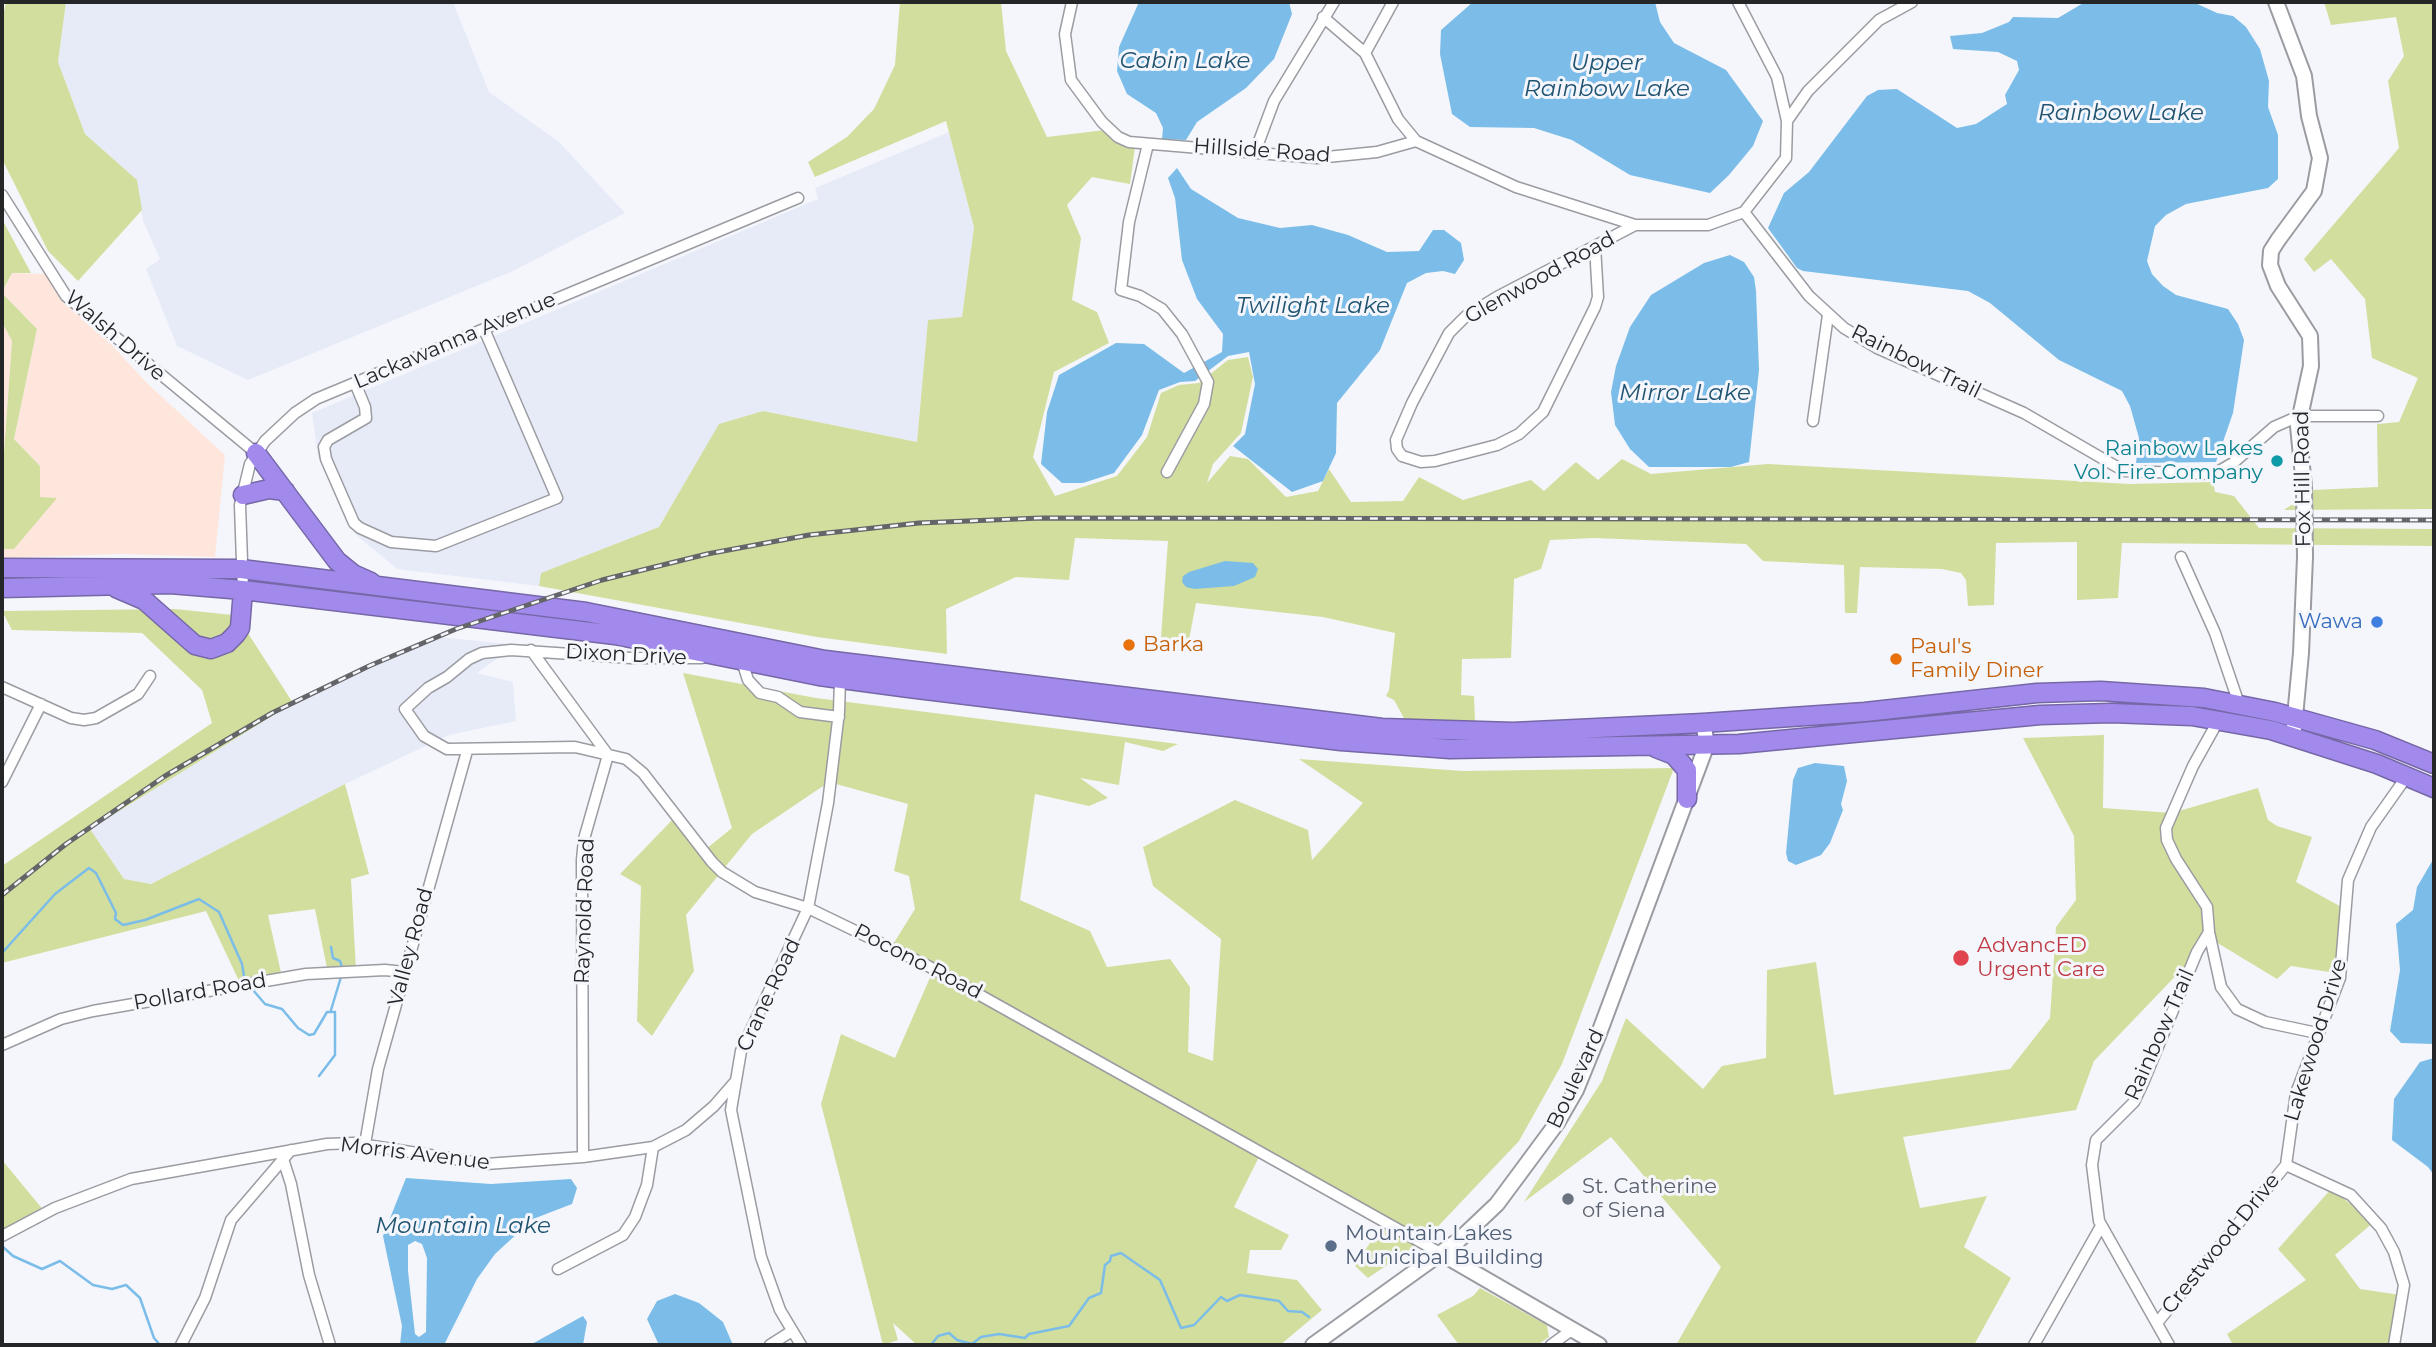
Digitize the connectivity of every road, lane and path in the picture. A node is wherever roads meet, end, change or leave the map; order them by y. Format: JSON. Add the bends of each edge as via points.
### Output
{"nodes":[{"id":1,"x":1072,"y":2,"type":"edge"},
{"id":2,"x":1334,"y":2,"type":"edge"},
{"id":3,"x":1393,"y":2,"type":"edge"},
{"id":4,"x":1738,"y":2,"type":"edge"},
{"id":5,"x":1912,"y":2,"type":"edge"},
{"id":6,"x":2276,"y":2,"type":"edge"},
{"id":7,"x":1323,"y":17,"type":"junction"},
{"id":8,"x":1365,"y":53,"type":"junction"},
{"id":9,"x":1787,"y":121,"type":"junction"},
{"id":10,"x":1416,"y":141,"type":"junction"},
{"id":11,"x":1148,"y":144,"type":"junction"},
{"id":12,"x":1255,"y":152,"type":"junction"},
{"id":13,"x":2,"y":195,"type":"edge"},
{"id":14,"x":798,"y":198,"type":"dead end"},
{"id":15,"x":1744,"y":212,"type":"junction"},
{"id":16,"x":1635,"y":225,"type":"junction"},
{"id":17,"x":1595,"y":246,"type":"junction"},
{"id":18,"x":1828,"y":315,"type":"junction"},
{"id":19,"x":484,"y":329,"type":"junction"},
{"id":20,"x":355,"y":383,"type":"junction"},
{"id":21,"x":2299,"y":416,"type":"junction"},
{"id":22,"x":2378,"y":416,"type":"dead end"},
{"id":23,"x":1813,"y":421,"type":"dead end"},
{"id":24,"x":256,"y":453,"type":"junction"},
{"id":25,"x":1167,"y":472,"type":"dead end"},
{"id":26,"x":285,"y":491,"type":"junction"},
{"id":27,"x":243,"y":495,"type":"junction"},
{"id":28,"x":2181,"y":557,"type":"dead end"},
{"id":29,"x":2,"y":568,"type":"edge"},
{"id":30,"x":241,"y":569,"type":"junction"},
{"id":31,"x":110,"y":586,"type":"junction"},
{"id":32,"x":383,"y":587,"type":"junction"},
{"id":33,"x":2,"y":588,"type":"edge"},
{"id":34,"x":243,"y":590,"type":"junction"},
{"id":35,"x":531,"y":650,"type":"junction"},
{"id":36,"x":720,"y":656,"type":"junction"},
{"id":37,"x":742,"y":661,"type":"junction"},
{"id":38,"x":150,"y":676,"type":"dead end"},
{"id":39,"x":840,"y":679,"type":"junction"},
{"id":40,"x":2,"y":687,"type":"edge"},
{"id":41,"x":41,"y":704,"type":"junction"},
{"id":42,"x":2239,"y":704,"type":"junction"},
{"id":43,"x":839,"y":717,"type":"junction"},
{"id":44,"x":2296,"y":717,"type":"junction"},
{"id":45,"x":2218,"y":721,"type":"junction"},
{"id":46,"x":1703,"y":723,"type":"junction"},
{"id":47,"x":2294,"y":738,"type":"junction"},
{"id":48,"x":1707,"y":744,"type":"junction"},
{"id":49,"x":1653,"y":746,"type":"junction"},
{"id":50,"x":467,"y":751,"type":"junction"},
{"id":51,"x":607,"y":754,"type":"junction"},
{"id":52,"x":2434,"y":764,"type":"edge"},
{"id":53,"x":2407,"y":776,"type":"junction"},
{"id":54,"x":2,"y":782,"type":"edge"},
{"id":55,"x":2434,"y":788,"type":"edge"},
{"id":56,"x":1687,"y":799,"type":"junction"},
{"id":57,"x":808,"y":908,"type":"junction"},
{"id":58,"x":2209,"y":932,"type":"junction"},
{"id":59,"x":404,"y":972,"type":"junction"},
{"id":60,"x":2317,"y":1033,"type":"junction"},
{"id":61,"x":2,"y":1045,"type":"edge"},
{"id":62,"x":734,"y":1083,"type":"junction"},
{"id":63,"x":365,"y":1144,"type":"junction"},
{"id":64,"x":653,"y":1147,"type":"junction"},
{"id":65,"x":291,"y":1150,"type":"junction"},
{"id":66,"x":583,"y":1157,"type":"junction"},
{"id":67,"x":283,"y":1159,"type":"junction"},
{"id":68,"x":2286,"y":1166,"type":"junction"},
{"id":69,"x":2101,"y":1226,"type":"junction"},
{"id":70,"x":2,"y":1236,"type":"edge"},
{"id":71,"x":1442,"y":1254,"type":"junction"},
{"id":72,"x":558,"y":1269,"type":"dead end"},
{"id":73,"x":2157,"y":1323,"type":"junction"},
{"id":74,"x":1573,"y":1329,"type":"junction"},
{"id":75,"x":792,"y":1331,"type":"junction"},
{"id":76,"x":181,"y":1345,"type":"edge"},
{"id":77,"x":330,"y":1345,"type":"edge"},
{"id":78,"x":769,"y":1345,"type":"edge"},
{"id":79,"x":801,"y":1345,"type":"edge"},
{"id":80,"x":1313,"y":1345,"type":"edge"},
{"id":81,"x":1551,"y":1345,"type":"edge"},
{"id":82,"x":1599,"y":1345,"type":"edge"},
{"id":83,"x":2034,"y":1345,"type":"edge"},
{"id":84,"x":2169,"y":1345,"type":"edge"},
{"id":85,"x":2394,"y":1345,"type":"edge"}],
"edges":[{"from":1,"to":11,"type":"street","name":"Hillside Road","via":[[1065,34],[1071,80],[1118,137]]},
{"from":2,"to":7,"type":"street"},
{"from":3,"to":8,"type":"street"},
{"from":4,"to":9,"type":"street","via":[[1777,77]]},
{"from":5,"to":9,"type":"street","via":[[1864,34],[1808,91]]},
{"from":6,"to":21,"type":"street","name":"Fox Hill Road","via":[[2304,76],[2320,158],[2314,191],[2271,251],[2270,265],[2278,286],[2310,336],[2311,366]]},
{"from":7,"to":8,"type":"street"},
{"from":7,"to":12,"type":"street","via":[[1274,101]]},
{"from":8,"to":10,"type":"street","via":[[1398,119]]},
{"from":9,"to":15,"type":"street","via":[[1786,159]]},
{"from":10,"to":12,"type":"street","name":"Hillside Road","via":[[1377,152],[1317,158]]},
{"from":10,"to":16,"type":"street","via":[[1495,179]]},
{"from":11,"to":12,"type":"street","name":"Hillside Road"},
{"from":11,"to":25,"type":"street","via":[[1129,222],[1121,290],[1162,309],[1209,382],[1204,404]]},
{"from":13,"to":24,"type":"street","name":"Walsh Drive","via":[[66,296]]},
{"from":14,"to":19,"type":"street","name":"Lackawanna Avenue"},
{"from":15,"to":16,"type":"street","via":[[1708,225]]},
{"from":15,"to":18,"type":"street","name":"Rainbow Trail"},
{"from":16,"to":17,"type":"street","name":"Glenwood Road"},
{"from":17,"to":17,"type":"street","name":"Glenwood Road","via":[[1497,297],[1449,333],[1396,440],[1397,448],[1410,460],[1435,461],[1497,445],[1532,424],[1549,402],[1595,307]]},
{"from":18,"to":21,"type":"street","name":"Rainbow Trail","via":[[1877,348],[2024,413],[2107,463],[2136,474],[2214,474],[2274,427]]},
{"from":18,"to":23,"type":"street"},
{"from":19,"to":20,"type":"street","name":"Lackawanna Avenue"},
{"from":19,"to":20,"type":"street","via":[[557,498],[436,546],[391,542],[360,528],[324,447],[366,418]]},
{"from":20,"to":24,"type":"street","name":"Lackawanna Avenue","via":[[295,413]]},
{"from":21,"to":22,"type":"street"},
{"from":21,"to":44,"type":"street","name":"Fox Hill Road","bridge":true,"via":[[2305,557]]},
{"from":24,"to":26,"type":"highway"},
{"from":24,"to":27,"type":"street","name":"Lackawanna Avenue"},
{"from":26,"to":27,"type":"highway"},
{"from":26,"to":32,"type":"highway","via":[[337,561]]},
{"from":27,"to":30,"type":"street","name":"Lackawanna Avenue"},
{"from":28,"to":42,"type":"street","via":[[2215,633]]},
{"from":29,"to":30,"type":"highway"},
{"from":30,"to":32,"type":"highway"},
{"from":30,"to":34,"type":"street","name":"Lackawanna Avenue"},
{"from":31,"to":33,"type":"highway"},
{"from":31,"to":34,"type":"highway","via":[[170,584]]},
{"from":31,"to":34,"type":"highway","via":[[144,600],[195,645],[211,649],[236,634]]},
{"from":32,"to":46,"type":"highway","via":[[650,623],[816,658],[1369,727],[1513,732]]},
{"from":34,"to":36,"type":"highway","via":[[615,635]]},
{"from":35,"to":36,"type":"street","name":"Dixon Drive","via":[[664,660]]},
{"from":35,"to":50,"type":"street","name":"Pocono Road","via":[[482,653],[469,659],[405,709],[414,725],[435,744]]},
{"from":35,"to":51,"type":"street"},
{"from":36,"to":37,"type":"highway"},
{"from":37,"to":39,"type":"highway"},
{"from":37,"to":43,"type":"street","via":[[748,680],[760,693],[778,697],[800,712]]},
{"from":38,"to":41,"type":"street","via":[[138,694],[96,718],[72,718]]},
{"from":39,"to":43,"type":"street","name":"Crane Road"},
{"from":39,"to":49,"type":"highway","via":[[1353,742],[1450,749]]},
{"from":40,"to":41,"type":"street"},
{"from":41,"to":54,"type":"street"},
{"from":42,"to":44,"type":"highway"},
{"from":42,"to":46,"type":"highway","via":[[2159,694],[2071,691],[1824,716]]},
{"from":43,"to":57,"type":"street","name":"Crane Road"},
{"from":44,"to":47,"type":"street","name":"Fox Hill Road"},
{"from":44,"to":52,"type":"highway","via":[[2375,740]]},
{"from":45,"to":47,"type":"highway"},
{"from":45,"to":48,"type":"highway","via":[[2111,713],[2040,715],[1817,738]]},
{"from":45,"to":58,"type":"street","via":[[2166,828],[2176,859],[2207,907]]},
{"from":46,"to":48,"type":"street"},
{"from":47,"to":53,"type":"highway"},
{"from":48,"to":49,"type":"highway"},
{"from":48,"to":56,"type":"street","name":"Boulevard"},
{"from":49,"to":56,"type":"highway","via":[[1682,762],[1689,781]]},
{"from":50,"to":51,"type":"street","name":"Pocono Road","via":[[575,747]]},
{"from":50,"to":59,"type":"street","name":"Valley Road"},
{"from":51,"to":57,"type":"street","name":"Pocono Road","via":[[626,759],[643,773],[722,872],[755,892]]},
{"from":51,"to":66,"type":"street","name":"Raynold Road","via":[[582,860]]},
{"from":53,"to":55,"type":"highway"},
{"from":53,"to":60,"type":"street","name":"Lakewood Drive","via":[[2371,827],[2354,863],[2346,890],[2340,978]]},
{"from":56,"to":71,"type":"street","name":"Boulevard","via":[[1576,1090],[1509,1189]]},
{"from":57,"to":62,"type":"street","name":"Crane Road","via":[[751,1026]]},
{"from":57,"to":71,"type":"street","name":"Pocono Road","via":[[1031,1021]]},
{"from":58,"to":60,"type":"street","via":[[2221,987],[2237,1009],[2265,1023]]},
{"from":58,"to":69,"type":"street","name":"Rainbow Trail","via":[[2134,1102],[2096,1140],[2093,1178]]},
{"from":59,"to":61,"type":"street","name":"Pollard Road","via":[[306,974],[134,1003],[61,1018]]},
{"from":59,"to":63,"type":"street","name":"Valley Road","via":[[378,1069]]},
{"from":60,"to":68,"type":"street","name":"Lakewood Drive","via":[[2296,1093]]},
{"from":62,"to":64,"type":"street","name":"Morris Avenue","via":[[686,1130]]},
{"from":62,"to":75,"type":"street","name":"Crane Road","via":[[732,1120],[755,1236],[780,1310]]},
{"from":63,"to":65,"type":"street","name":"Morris Avenue","via":[[341,1142]]},
{"from":63,"to":66,"type":"street","name":"Morris Avenue","via":[[486,1164]]},
{"from":64,"to":66,"type":"street","name":"Morris Avenue"},
{"from":64,"to":72,"type":"street","via":[[647,1185],[623,1235]]},
{"from":65,"to":67,"type":"street"},
{"from":65,"to":70,"type":"street","name":"Morris Avenue","via":[[111,1185]]},
{"from":67,"to":76,"type":"street","via":[[231,1220],[205,1298]]},
{"from":67,"to":77,"type":"street"},
{"from":68,"to":73,"type":"street","name":"Crestwood Drive"},
{"from":68,"to":85,"type":"street","via":[[2336,1185],[2381,1228],[2404,1285]]},
{"from":69,"to":73,"type":"street","name":"Rainbow Trail"},
{"from":69,"to":83,"type":"street"},
{"from":71,"to":74,"type":"street","name":"Pocono Road"},
{"from":71,"to":80,"type":"street","name":"Boulevard"},
{"from":73,"to":84,"type":"street","name":"Rainbow Trail"},
{"from":74,"to":81,"type":"street"},
{"from":74,"to":82,"type":"street","name":"Pocono Road"},
{"from":75,"to":78,"type":"street"},
{"from":75,"to":79,"type":"street","name":"Crane Road"}]}
